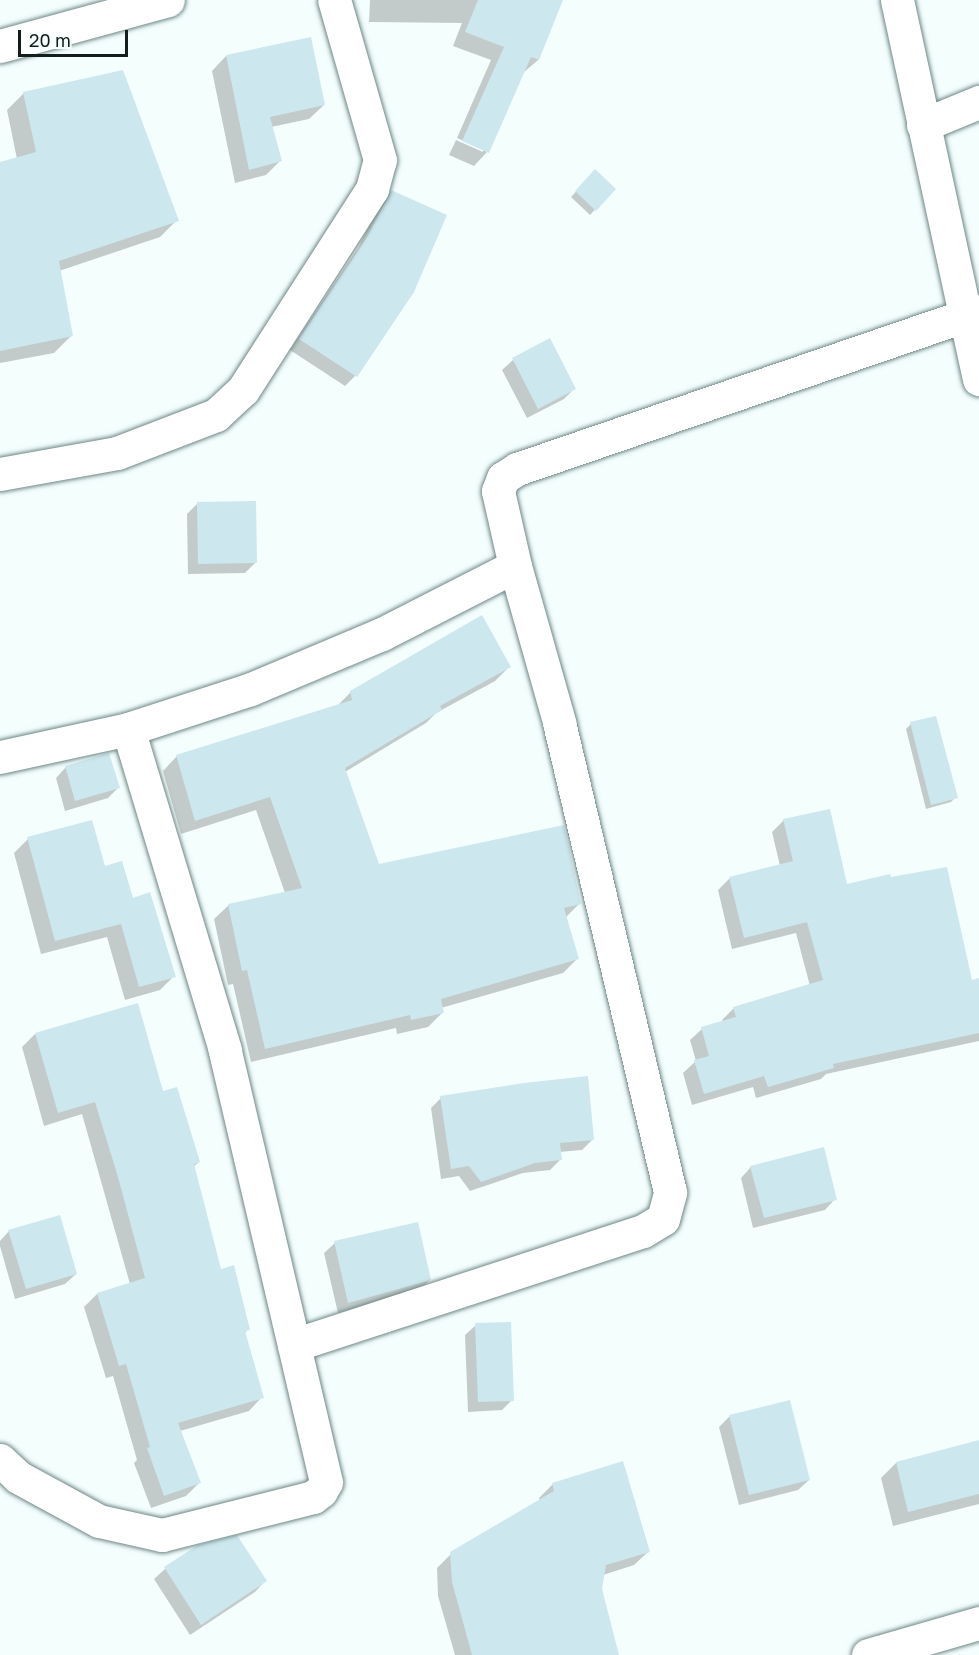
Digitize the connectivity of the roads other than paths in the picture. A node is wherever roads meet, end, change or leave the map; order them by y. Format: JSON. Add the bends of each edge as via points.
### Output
{"nodes":[{"id":1,"x":168,"y":0,"type":"edge"},
{"id":2,"x":334,"y":0,"type":"edge"},
{"id":3,"x":897,"y":0,"type":"edge"},
{"id":4,"x":0,"y":46,"type":"edge"},
{"id":5,"x":979,"y":102,"type":"edge"},
{"id":6,"x":923,"y":125,"type":"junction"},
{"id":7,"x":972,"y":314,"type":"edge"},
{"id":8,"x":979,"y":379,"type":"edge"},
{"id":9,"x":0,"y":474,"type":"edge"},
{"id":10,"x":515,"y":566,"type":"junction"},
{"id":11,"x":128,"y":729,"type":"junction"},
{"id":12,"x":0,"y":757,"type":"edge"},
{"id":13,"x":294,"y":1345,"type":"junction"},
{"id":14,"x":0,"y":1460,"type":"edge"},
{"id":15,"x":979,"y":1623,"type":"edge"},
{"id":16,"x":868,"y":1655,"type":"edge"}],
"edges":[{"from":1,"to":4,"type":"street"},
{"from":2,"to":9,"type":"street","via":[[380,160],[372,189],[243,390],[216,415],[117,453]]},
{"from":3,"to":6,"type":"street"},
{"from":5,"to":6,"type":"street"},
{"from":6,"to":7,"type":"street"},
{"from":7,"to":8,"type":"street"},
{"from":7,"to":10,"type":"street","via":[[517,469],[504,478],[498,491]]},
{"from":10,"to":11,"type":"street","via":[[382,634],[251,689]]},
{"from":10,"to":13,"type":"street","via":[[560,725],[670,1192],[663,1219],[644,1231]]},
{"from":11,"to":12,"type":"street"},
{"from":11,"to":13,"type":"street","via":[[225,1050]]},
{"from":13,"to":14,"type":"street","via":[[326,1482],[313,1497],[162,1535],[99,1521],[18,1477]]},
{"from":15,"to":16,"type":"street"}]}
